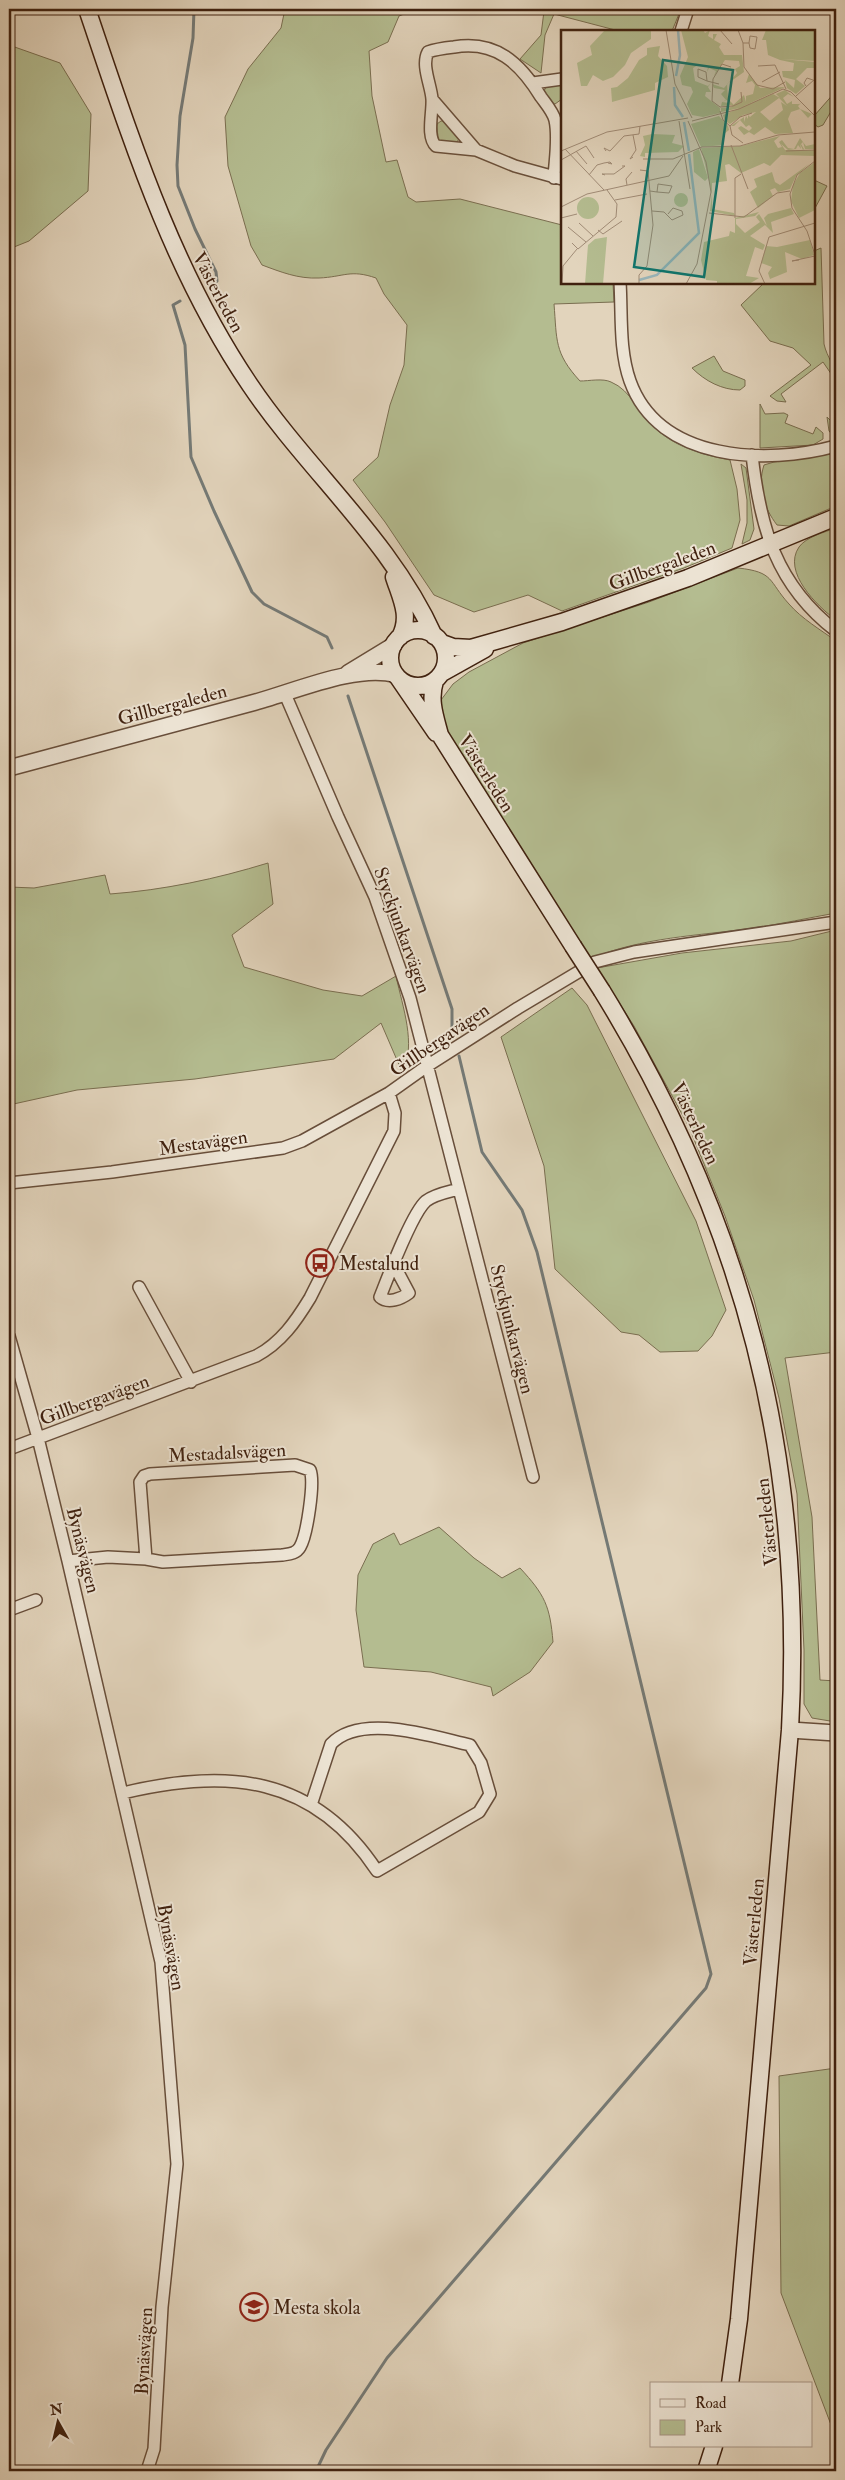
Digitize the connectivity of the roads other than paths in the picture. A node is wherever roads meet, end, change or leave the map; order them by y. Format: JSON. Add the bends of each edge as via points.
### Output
{"nodes":[{"id":1,"x":87,"y":9,"type":"edge"},
{"id":2,"x":688,"y":9,"type":"edge"},
{"id":3,"x":681,"y":30,"type":"edge"},
{"id":4,"x":561,"y":80,"type":"edge"},
{"id":5,"x":532,"y":83,"type":"junction"},
{"id":6,"x":432,"y":99,"type":"junction"},
{"id":7,"x":561,"y":109,"type":"edge"},
{"id":8,"x":554,"y":117,"type":"junction"},
{"id":9,"x":476,"y":150,"type":"junction"},
{"id":10,"x":558,"y":178,"type":"edge"},
{"id":11,"x":620,"y":284,"type":"edge"},
{"id":12,"x":836,"y":446,"type":"edge"},
{"id":13,"x":752,"y":455,"type":"junction"},
{"id":14,"x":836,"y":517,"type":"edge"},
{"id":15,"x":773,"y":545,"type":"junction"},
{"id":16,"x":386,"y":554,"type":"junction"},
{"id":17,"x":836,"y":631,"type":"edge"},
{"id":18,"x":438,"y":640,"type":"junction"},
{"id":19,"x":397,"y":641,"type":"junction"},
{"id":20,"x":498,"y":642,"type":"junction"},
{"id":21,"x":345,"y":676,"type":"junction"},
{"id":22,"x":398,"y":677,"type":"junction"},
{"id":23,"x":438,"y":677,"type":"junction"},
{"id":24,"x":285,"y":694,"type":"junction"},
{"id":25,"x":440,"y":735,"type":"junction"},
{"id":26,"x":9,"y":768,"type":"edge"},
{"id":27,"x":836,"y":922,"type":"edge"},
{"id":28,"x":427,"y":1066,"type":"junction"},
{"id":29,"x":389,"y":1093,"type":"junction"},
{"id":30,"x":9,"y":1182,"type":"edge"},
{"id":31,"x":459,"y":1189,"type":"junction"},
{"id":32,"x":393,"y":1263,"type":"dead end"},
{"id":33,"x":139,"y":1287,"type":"dead end"},
{"id":34,"x":9,"y":1336,"type":"edge"},
{"id":35,"x":190,"y":1382,"type":"junction"},
{"id":36,"x":38,"y":1438,"type":"junction"},
{"id":37,"x":9,"y":1449,"type":"edge"},
{"id":38,"x":533,"y":1477,"type":"dead end"},
{"id":39,"x":146,"y":1559,"type":"junction"},
{"id":40,"x":68,"y":1561,"type":"junction"},
{"id":41,"x":36,"y":1600,"type":"dead end"},
{"id":42,"x":9,"y":1610,"type":"edge"},
{"id":43,"x":790,"y":1730,"type":"junction"},
{"id":44,"x":836,"y":1733,"type":"edge"},
{"id":45,"x":123,"y":1793,"type":"junction"},
{"id":46,"x":311,"y":1805,"type":"junction"},
{"id":47,"x":730,"y":2382,"type":"edge"},
{"id":48,"x":713,"y":2448,"type":"edge"},
{"id":49,"x":147,"y":2471,"type":"edge"},
{"id":50,"x":706,"y":2471,"type":"edge"}],
"edges":[{"from":1,"to":16,"type":"main road","name":"Västerleden","via":[[157,208],[204,310],[266,408]]},
{"from":2,"to":3,"type":"street"},
{"from":4,"to":5,"type":"street"},
{"from":5,"to":6,"type":"street","via":[[521,70],[491,48],[469,44],[433,50],[425,57]]},
{"from":5,"to":8,"type":"street"},
{"from":6,"to":9,"type":"street"},
{"from":6,"to":9,"type":"street","via":[[432,143]]},
{"from":7,"to":8,"type":"street"},
{"from":8,"to":10,"type":"street"},
{"from":9,"to":10,"type":"street"},
{"from":11,"to":13,"type":"street","via":[[625,366],[641,402],[666,429],[682,439],[724,452]]},
{"from":12,"to":13,"type":"street","via":[[792,454]]},
{"from":13,"to":15,"type":"street","via":[[760,513]]},
{"from":14,"to":15,"type":"main road","name":"Gillbergaleden"},
{"from":15,"to":17,"type":"street","via":[[782,569],[804,602]]},
{"from":15,"to":20,"type":"main road","name":"Gillbergaleden","via":[[620,602]]},
{"from":16,"to":18,"type":"main road","name":"Västerleden"},
{"from":16,"to":19,"type":"main road","name":"Västerleden","via":[[406,609],[406,626]]},
{"from":18,"to":19,"type":"main road","via":[[425,631],[415,631]]},
{"from":18,"to":20,"type":"main road","name":"Gillbergaleden","via":[[453,647],[470,648]]},
{"from":18,"to":23,"type":"main road","via":[[446,658]]},
{"from":19,"to":21,"type":"street","name":"Gillbergaleden"},
{"from":19,"to":22,"type":"main road","via":[[390,660]]},
{"from":20,"to":23,"type":"main road","name":"Gillbergaleden"},
{"from":21,"to":22,"type":"street","name":"Gillbergaleden","via":[[384,672]]},
{"from":21,"to":24,"type":"street","name":"Gillbergaleden"},
{"from":22,"to":23,"type":"main road","via":[[414,686],[426,685]]},
{"from":22,"to":25,"type":"main road","name":"Västerleden","via":[[432,729]]},
{"from":23,"to":25,"type":"main road","name":"Västerleden","via":[[431,693]]},
{"from":24,"to":26,"type":"street","name":"Gillbergaleden"},
{"from":24,"to":28,"type":"street","name":"Styckjunkarvägen","via":[[375,897],[410,998]]},
{"from":25,"to":43,"type":"main road","name":"Västerleden","bridge":true,"via":[[644,1063],[694,1164],[721,1233],[752,1332],[776,1440],[789,1539],[793,1639]]},
{"from":27,"to":28,"type":"street","name":"Gillbergavägen","via":[[606,958],[569,976]]},
{"from":28,"to":29,"type":"street","name":"Gillbergavägen"},
{"from":28,"to":31,"type":"street","name":"Styckjunkarvägen"},
{"from":29,"to":30,"type":"street","name":"Mestavägen","via":[[283,1148],[112,1172]]},
{"from":29,"to":35,"type":"street","name":"Gillbergavägen","via":[[395,1113],[394,1131],[299,1316],[266,1350]]},
{"from":31,"to":32,"type":"street","via":[[425,1202]]},
{"from":31,"to":38,"type":"street","name":"Styckjunkarvägen"},
{"from":33,"to":35,"type":"street"},
{"from":34,"to":36,"type":"street","name":"Bynäsvägen"},
{"from":35,"to":36,"type":"street","name":"Gillbergavägen"},
{"from":36,"to":37,"type":"street","name":"Gillbergavägen"},
{"from":36,"to":40,"type":"street","name":"Bynäsvägen"},
{"from":39,"to":39,"type":"street","name":"Mestadalsvägen","via":[[140,1482],[144,1476],[295,1465],[310,1470],[313,1484],[311,1500],[300,1548],[294,1553],[163,1562]]},
{"from":39,"to":40,"type":"street","name":"Mestadalsvägen","via":[[108,1557]]},
{"from":40,"to":45,"type":"street","name":"Bynäsvägen"},
{"from":41,"to":42,"type":"street"},
{"from":43,"to":44,"type":"street"},
{"from":43,"to":47,"type":"main road","name":"Västerleden","via":[[739,2319]]},
{"from":45,"to":46,"type":"street","via":[[193,1780],[233,1781],[270,1787]]},
{"from":45,"to":49,"type":"street","name":"Bynäsvägen","via":[[161,1962],[177,2164],[162,2307],[155,2441]]},
{"from":46,"to":46,"type":"street","via":[[349,1833],[377,1871],[479,1812],[490,1794],[483,1768],[470,1745],[418,1733],[368,1727],[332,1744]]},
{"from":48,"to":50,"type":"main road"}]}
